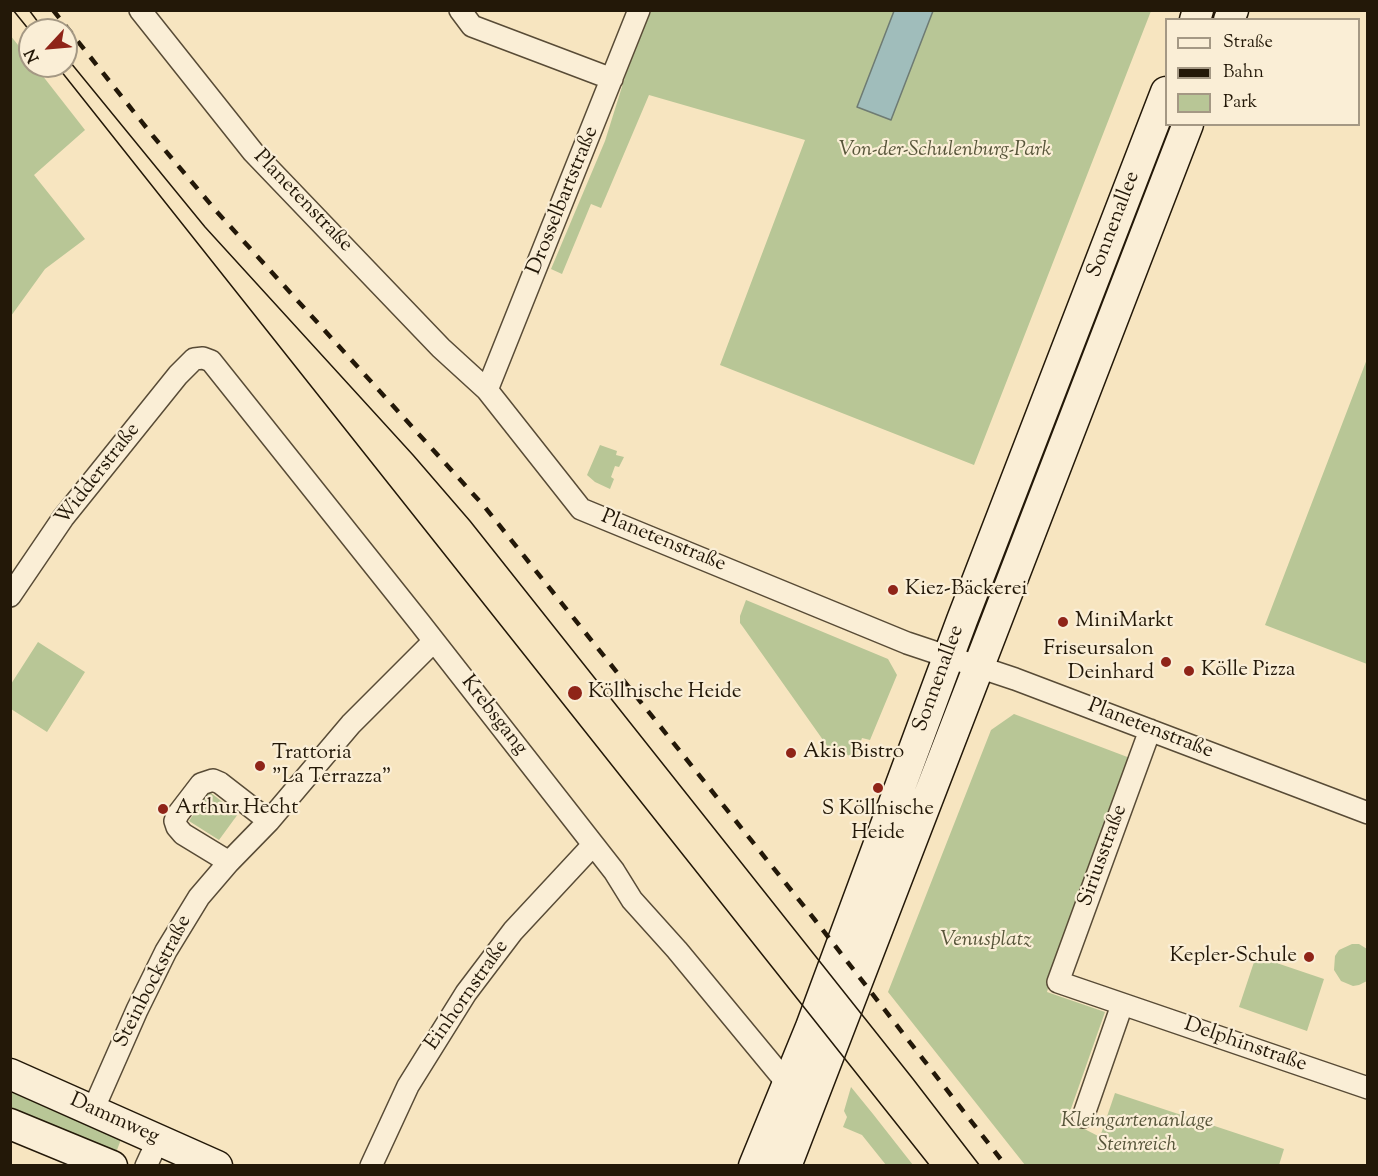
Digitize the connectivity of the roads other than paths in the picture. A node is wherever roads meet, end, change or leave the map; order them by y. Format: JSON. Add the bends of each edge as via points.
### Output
{"nodes":[{"id":1,"x":140,"y":10,"type":"edge"},
{"id":2,"x":460,"y":10,"type":"edge"},
{"id":3,"x":639,"y":10,"type":"edge"},
{"id":4,"x":612,"y":79,"type":"junction"},
{"id":5,"x":1165,"y":97,"type":"edge"},
{"id":6,"x":1187,"y":126,"type":"edge"},
{"id":7,"x":194,"y":359,"type":"joint"},
{"id":8,"x":487,"y":390,"type":"junction"},
{"id":9,"x":10,"y":596,"type":"edge"},
{"id":10,"x":434,"y":641,"type":"junction"},
{"id":11,"x":948,"y":657,"type":"junction"},
{"id":12,"x":978,"y":667,"type":"junction"},
{"id":13,"x":1150,"y":730,"type":"junction"},
{"id":14,"x":1368,"y":813,"type":"edge"},
{"id":15,"x":269,"y":821,"type":"junction"},
{"id":16,"x":593,"y":845,"type":"junction"},
{"id":17,"x":228,"y":862,"type":"junction"},
{"id":18,"x":1058,"y":982,"type":"joint"},
{"id":19,"x":1122,"y":1005,"type":"junction"},
{"id":20,"x":10,"y":1074,"type":"edge"},
{"id":21,"x":787,"y":1083,"type":"junction"},
{"id":22,"x":1368,"y":1088,"type":"edge"},
{"id":23,"x":93,"y":1110,"type":"junction"},
{"id":24,"x":1083,"y":1117,"type":"dead end"},
{"id":25,"x":10,"y":1124,"type":"edge"},
{"id":26,"x":152,"y":1153,"type":"edge"},
{"id":27,"x":112,"y":1166,"type":"edge"},
{"id":28,"x":217,"y":1166,"type":"edge"},
{"id":29,"x":371,"y":1166,"type":"edge"},
{"id":30,"x":754,"y":1166,"type":"edge"},
{"id":31,"x":786,"y":1166,"type":"edge"}],
"edges":[{"from":1,"to":8,"type":"street","name":"Planetenstraße","via":[[253,152],[441,348]]},
{"from":2,"to":4,"type":"street","via":[[472,26]]},
{"from":3,"to":4,"type":"street","name":"Drosselbartstraße"},
{"from":4,"to":8,"type":"street","name":"Drosselbartstraße"},
{"from":5,"to":11,"type":"main road","name":"Sonnenallee"},
{"from":6,"to":12,"type":"main road","name":"Sonnenallee"},
{"from":7,"to":9,"type":"street","name":"Widderstraße","via":[[63,518]]},
{"from":7,"to":10,"type":"street","name":"Krebsgang","via":[[211,361]]},
{"from":8,"to":11,"type":"street","name":"Planetenstraße","via":[[581,509]]},
{"from":10,"to":15,"type":"street","name":"Steinbockstraße","via":[[351,724]]},
{"from":10,"to":16,"type":"street","name":"Krebsgang"},
{"from":11,"to":12,"type":"street","name":"Planetenstraße"},
{"from":11,"to":21,"type":"main road","name":"Sonnenallee"},
{"from":12,"to":13,"type":"street","name":"Planetenstraße"},
{"from":12,"to":31,"type":"main road","name":"Sonnenallee"},
{"from":13,"to":14,"type":"street","name":"Planetenstraße"},
{"from":13,"to":18,"type":"street","name":"Siriusstraße"},
{"from":15,"to":17,"type":"street","name":"Steinbockstraße"},
{"from":15,"to":17,"type":"street","via":[[220,783],[213,780],[201,784],[178,814],[177,827]]},
{"from":16,"to":21,"type":"street","name":"Krebsgang","via":[[632,900]]},
{"from":16,"to":29,"type":"street","name":"Einhornstraße","via":[[513,931],[466,993],[408,1086]]},
{"from":17,"to":23,"type":"street","name":"Steinbockstraße","via":[[199,897],[166,951]]},
{"from":18,"to":19,"type":"street","name":"Delphinstraße"},
{"from":19,"to":22,"type":"street","name":"Delphinstraße"},
{"from":19,"to":24,"type":"street"},
{"from":20,"to":23,"type":"main road","name":"Dammweg"},
{"from":21,"to":30,"type":"main road","name":"Sonnenallee"},
{"from":23,"to":26,"type":"main road","name":"Dammweg"},
{"from":25,"to":27,"type":"main road","name":"Dammweg"},
{"from":26,"to":28,"type":"main road","name":"Dammweg"}]}
